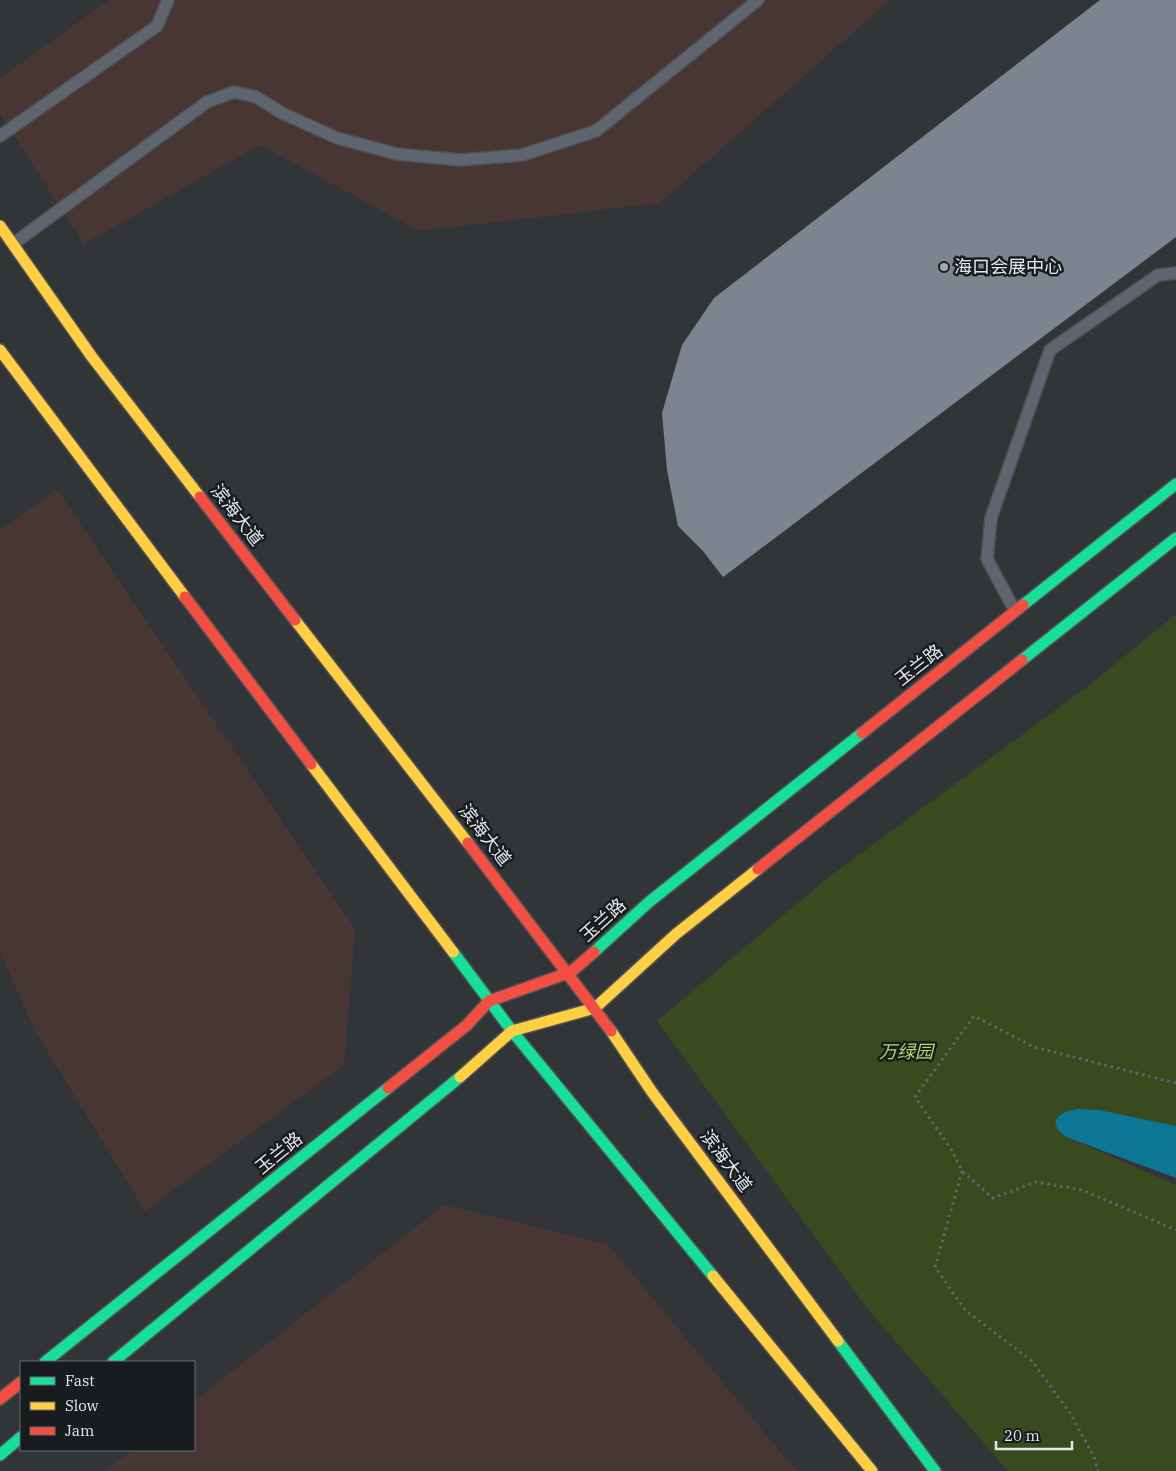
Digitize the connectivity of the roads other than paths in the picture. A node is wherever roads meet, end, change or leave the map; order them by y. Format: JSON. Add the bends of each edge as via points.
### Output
{"nodes":[{"id":1,"x":168,"y":0,"type":"edge"},
{"id":2,"x":758,"y":0,"type":"edge"},
{"id":3,"x":0,"y":136,"type":"edge"},
{"id":4,"x":0,"y":226,"type":"edge"},
{"id":5,"x":13,"y":244,"type":"junction"},
{"id":6,"x":1176,"y":273,"type":"edge"},
{"id":7,"x":0,"y":350,"type":"edge"},
{"id":8,"x":1176,"y":484,"type":"edge"},
{"id":9,"x":1176,"y":538,"type":"edge"},
{"id":10,"x":1016,"y":611,"type":"junction"},
{"id":11,"x":568,"y":974,"type":"junction"},
{"id":12,"x":489,"y":1001,"type":"junction"},
{"id":13,"x":595,"y":1008,"type":"junction"},
{"id":14,"x":512,"y":1031,"type":"junction"},
{"id":15,"x":47,"y":1361,"type":"edge"},
{"id":16,"x":114,"y":1361,"type":"edge"},
{"id":17,"x":20,"y":1383,"type":"edge"},
{"id":18,"x":0,"y":1399,"type":"edge"},
{"id":19,"x":20,"y":1438,"type":"edge"},
{"id":20,"x":0,"y":1455,"type":"edge"},
{"id":21,"x":872,"y":1471,"type":"edge"},
{"id":22,"x":936,"y":1471,"type":"edge"}],
"edges":[{"from":1,"to":3,"type":"lane","via":[[157,26]]},
{"from":2,"to":5,"type":"lane","via":[[596,131],[522,155],[460,160],[382,151],[337,138],[256,97],[234,92],[206,102]]},
{"from":4,"to":5,"type":"main road","name":"滨海大道"},
{"from":5,"to":11,"type":"main road","name":"滨海大道","via":[[92,357]]},
{"from":6,"to":10,"type":"lane","via":[[1158,275],[1050,350],[991,518],[987,559]]},
{"from":7,"to":12,"type":"main road"},
{"from":8,"to":10,"type":"main road","name":"玉兰路"},
{"from":9,"to":13,"type":"main road","via":[[676,934]]},
{"from":10,"to":11,"type":"main road","name":"玉兰路","via":[[648,902]]},
{"from":11,"to":12,"type":"main road","name":"玉兰路"},
{"from":11,"to":13,"type":"main road","name":"滨海大道"},
{"from":12,"to":14,"type":"main road"},
{"from":12,"to":15,"type":"main road","name":"玉兰路","via":[[467,1025]]},
{"from":13,"to":14,"type":"main road"},
{"from":13,"to":22,"type":"main road","name":"滨海大道","via":[[652,1092]]},
{"from":14,"to":16,"type":"main road","via":[[485,1057]]},
{"from":14,"to":21,"type":"main road"},
{"from":17,"to":18,"type":"main road"},
{"from":19,"to":20,"type":"main road"}]}
